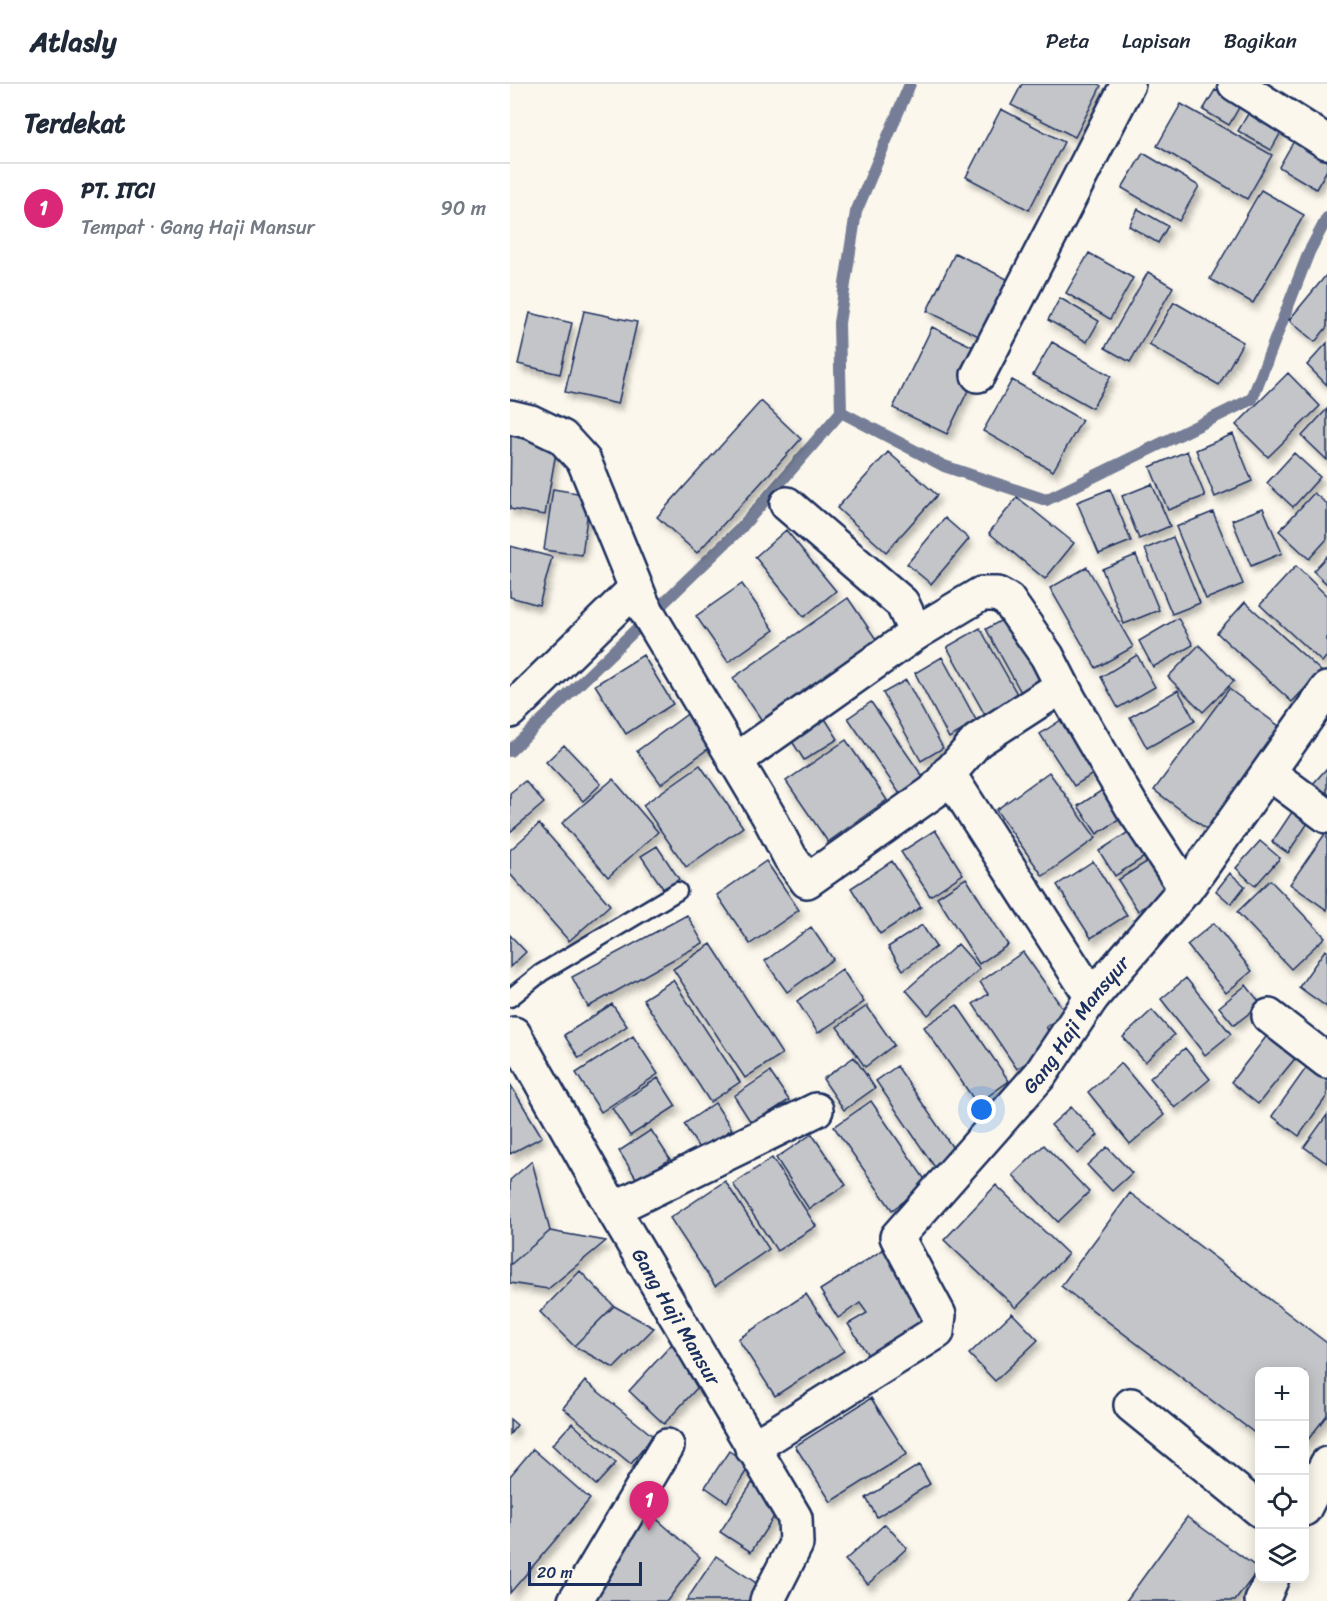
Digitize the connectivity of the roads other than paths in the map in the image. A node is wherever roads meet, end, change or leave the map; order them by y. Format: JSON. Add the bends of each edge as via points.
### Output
{"nodes":[{"id":1,"x":1128,"y":84,"type":"edge"},
{"id":2,"x":1235,"y":84,"type":"edge"},
{"id":3,"x":1327,"y":142,"type":"edge"},
{"id":4,"x":978,"y":375,"type":"dead end"},
{"id":5,"x":510,"y":417,"type":"edge"},
{"id":6,"x":787,"y":504,"type":"dead end"},
{"id":7,"x":645,"y":606,"type":"junction"},
{"id":8,"x":916,"y":633,"type":"junction"},
{"id":9,"x":1062,"y":686,"type":"junction"},
{"id":10,"x":1327,"y":689,"type":"edge"},
{"id":11,"x":510,"y":711,"type":"edge"},
{"id":12,"x":735,"y":762,"type":"junction"},
{"id":13,"x":948,"y":773,"type":"junction"},
{"id":14,"x":1269,"y":773,"type":"junction"},
{"id":15,"x":1327,"y":816,"type":"edge"},
{"id":16,"x":1186,"y":889,"type":"junction"},
{"id":17,"x":678,"y":891,"type":"dead end"},
{"id":18,"x":1092,"y":997,"type":"junction"},
{"id":19,"x":510,"y":998,"type":"edge"},
{"id":20,"x":1269,"y":1016,"type":"dead end"},
{"id":21,"x":514,"y":1034,"type":"dead end"},
{"id":22,"x":1327,"y":1061,"type":"edge"},
{"id":23,"x":816,"y":1110,"type":"dead end"},
{"id":24,"x":613,"y":1209,"type":"junction"},
{"id":25,"x":1131,"y":1405,"type":"dead end"},
{"id":26,"x":668,"y":1446,"type":"dead end"},
{"id":27,"x":752,"y":1448,"type":"junction"},
{"id":28,"x":1327,"y":1464,"type":"edge"},
{"id":29,"x":1309,"y":1501,"type":"edge"},
{"id":30,"x":1255,"y":1506,"type":"edge"},
{"id":31,"x":1270,"y":1583,"type":"edge"},
{"id":32,"x":575,"y":1601,"type":"edge"},
{"id":33,"x":766,"y":1601,"type":"edge"},
{"id":34,"x":1262,"y":1601,"type":"edge"}],
"edges":[{"from":1,"to":4,"type":"street"},
{"from":2,"to":3,"type":"street"},
{"from":5,"to":7,"type":"street","via":[[549,429],[584,461]]},
{"from":6,"to":8,"type":"street","via":[[902,603]]},
{"from":7,"to":11,"type":"street"},
{"from":7,"to":12,"type":"street"},
{"from":8,"to":9,"type":"street","via":[[972,598],[997,594],[1008,600],[1047,656]]},
{"from":8,"to":12,"type":"street"},
{"from":9,"to":13,"type":"street","via":[[977,741]]},
{"from":9,"to":16,"type":"street","via":[[1132,807]]},
{"from":10,"to":14,"type":"street","name":"Gang Haji Mansyur"},
{"from":12,"to":13,"type":"street","via":[[807,881],[933,792]]},
{"from":13,"to":18,"type":"street"},
{"from":14,"to":15,"type":"street"},
{"from":14,"to":16,"type":"street","name":"Gang Haji Mansyur"},
{"from":16,"to":18,"type":"street","name":"Gang Haji Mansyur"},
{"from":17,"to":19,"type":"lane","via":[[541,973]]},
{"from":18,"to":27,"type":"street","name":"Gang Haji Mansyur","via":[[1040,1075],[897,1237],[939,1315],[937,1332]]},
{"from":20,"to":22,"type":"street"},
{"from":21,"to":24,"type":"street","name":"Gang Haji Mansur"},
{"from":23,"to":24,"type":"street"},
{"from":24,"to":27,"type":"street","name":"Gang Haji Mansur"},
{"from":25,"to":30,"type":"street"},
{"from":26,"to":32,"type":"street"},
{"from":27,"to":33,"type":"street","name":"Gang Haji Mansur","via":[[797,1525],[794,1550]]},
{"from":28,"to":29,"type":"street"},
{"from":31,"to":34,"type":"street"}]}
